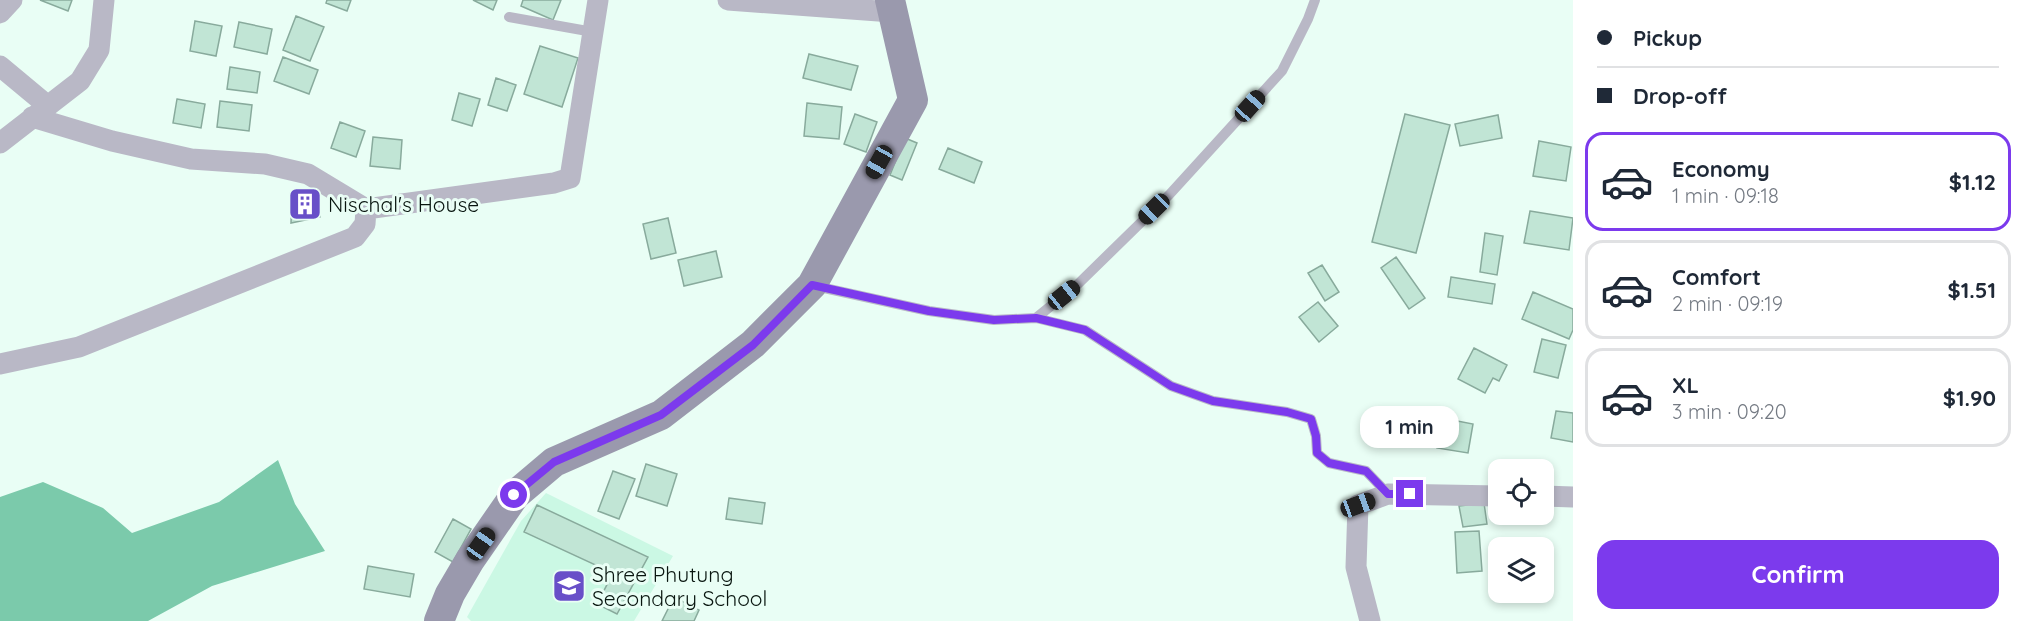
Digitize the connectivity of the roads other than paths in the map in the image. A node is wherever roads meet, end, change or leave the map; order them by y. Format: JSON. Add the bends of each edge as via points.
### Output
{"nodes":[{"id":1,"x":12,"y":0,"type":"edge"},
{"id":2,"x":104,"y":0,"type":"edge"},
{"id":3,"x":598,"y":0,"type":"edge"},
{"id":4,"x":728,"y":0,"type":"edge"},
{"id":5,"x":1315,"y":0,"type":"edge"},
{"id":6,"x":891,"y":6,"type":"edge"},
{"id":7,"x":0,"y":13,"type":"edge"},
{"id":8,"x":509,"y":17,"type":"dead end"},
{"id":9,"x":593,"y":32,"type":"junction"},
{"id":10,"x":0,"y":66,"type":"edge"},
{"id":11,"x":40,"y":111,"type":"junction"},
{"id":12,"x":0,"y":142,"type":"edge"},
{"id":13,"x":366,"y":209,"type":"junction"},
{"id":14,"x":812,"y":285,"type":"junction"},
{"id":15,"x":1036,"y":318,"type":"junction"},
{"id":16,"x":0,"y":364,"type":"edge"},
{"id":17,"x":1388,"y":494,"type":"junction"},
{"id":18,"x":1488,"y":496,"type":"edge"},
{"id":19,"x":1554,"y":496,"type":"edge"},
{"id":20,"x":1573,"y":497,"type":"edge"},
{"id":21,"x":439,"y":621,"type":"edge"},
{"id":22,"x":1370,"y":621,"type":"edge"}],
"edges":[{"from":1,"to":7,"type":"street"},
{"from":2,"to":11,"type":"street","via":[[99,50],[80,81]]},
{"from":3,"to":9,"type":"street"},
{"from":4,"to":6,"type":"street"},
{"from":5,"to":15,"type":"lane","via":[[1282,71],[1169,195],[1078,284]]},
{"from":6,"to":14,"type":"street","via":[[913,100]]},
{"from":8,"to":9,"type":"lane"},
{"from":9,"to":13,"type":"street","via":[[570,178]]},
{"from":10,"to":11,"type":"street"},
{"from":11,"to":12,"type":"street"},
{"from":11,"to":13,"type":"street","via":[[112,141],[191,159],[265,164],[308,174]]},
{"from":13,"to":16,"type":"street","via":[[365,224],[355,237],[79,347]]},
{"from":14,"to":15,"type":"lane","via":[[951,314],[994,320]]},
{"from":14,"to":21,"type":"street","via":[[753,345],[661,415],[554,462],[514,495],[470,560]]},
{"from":15,"to":17,"type":"lane","via":[[1085,330],[1171,386],[1213,401],[1311,419],[1317,453],[1329,463],[1366,471]]},
{"from":17,"to":18,"type":"street"},
{"from":17,"to":22,"type":"street","via":[[1358,505],[1356,567]]},
{"from":19,"to":20,"type":"street"}]}
